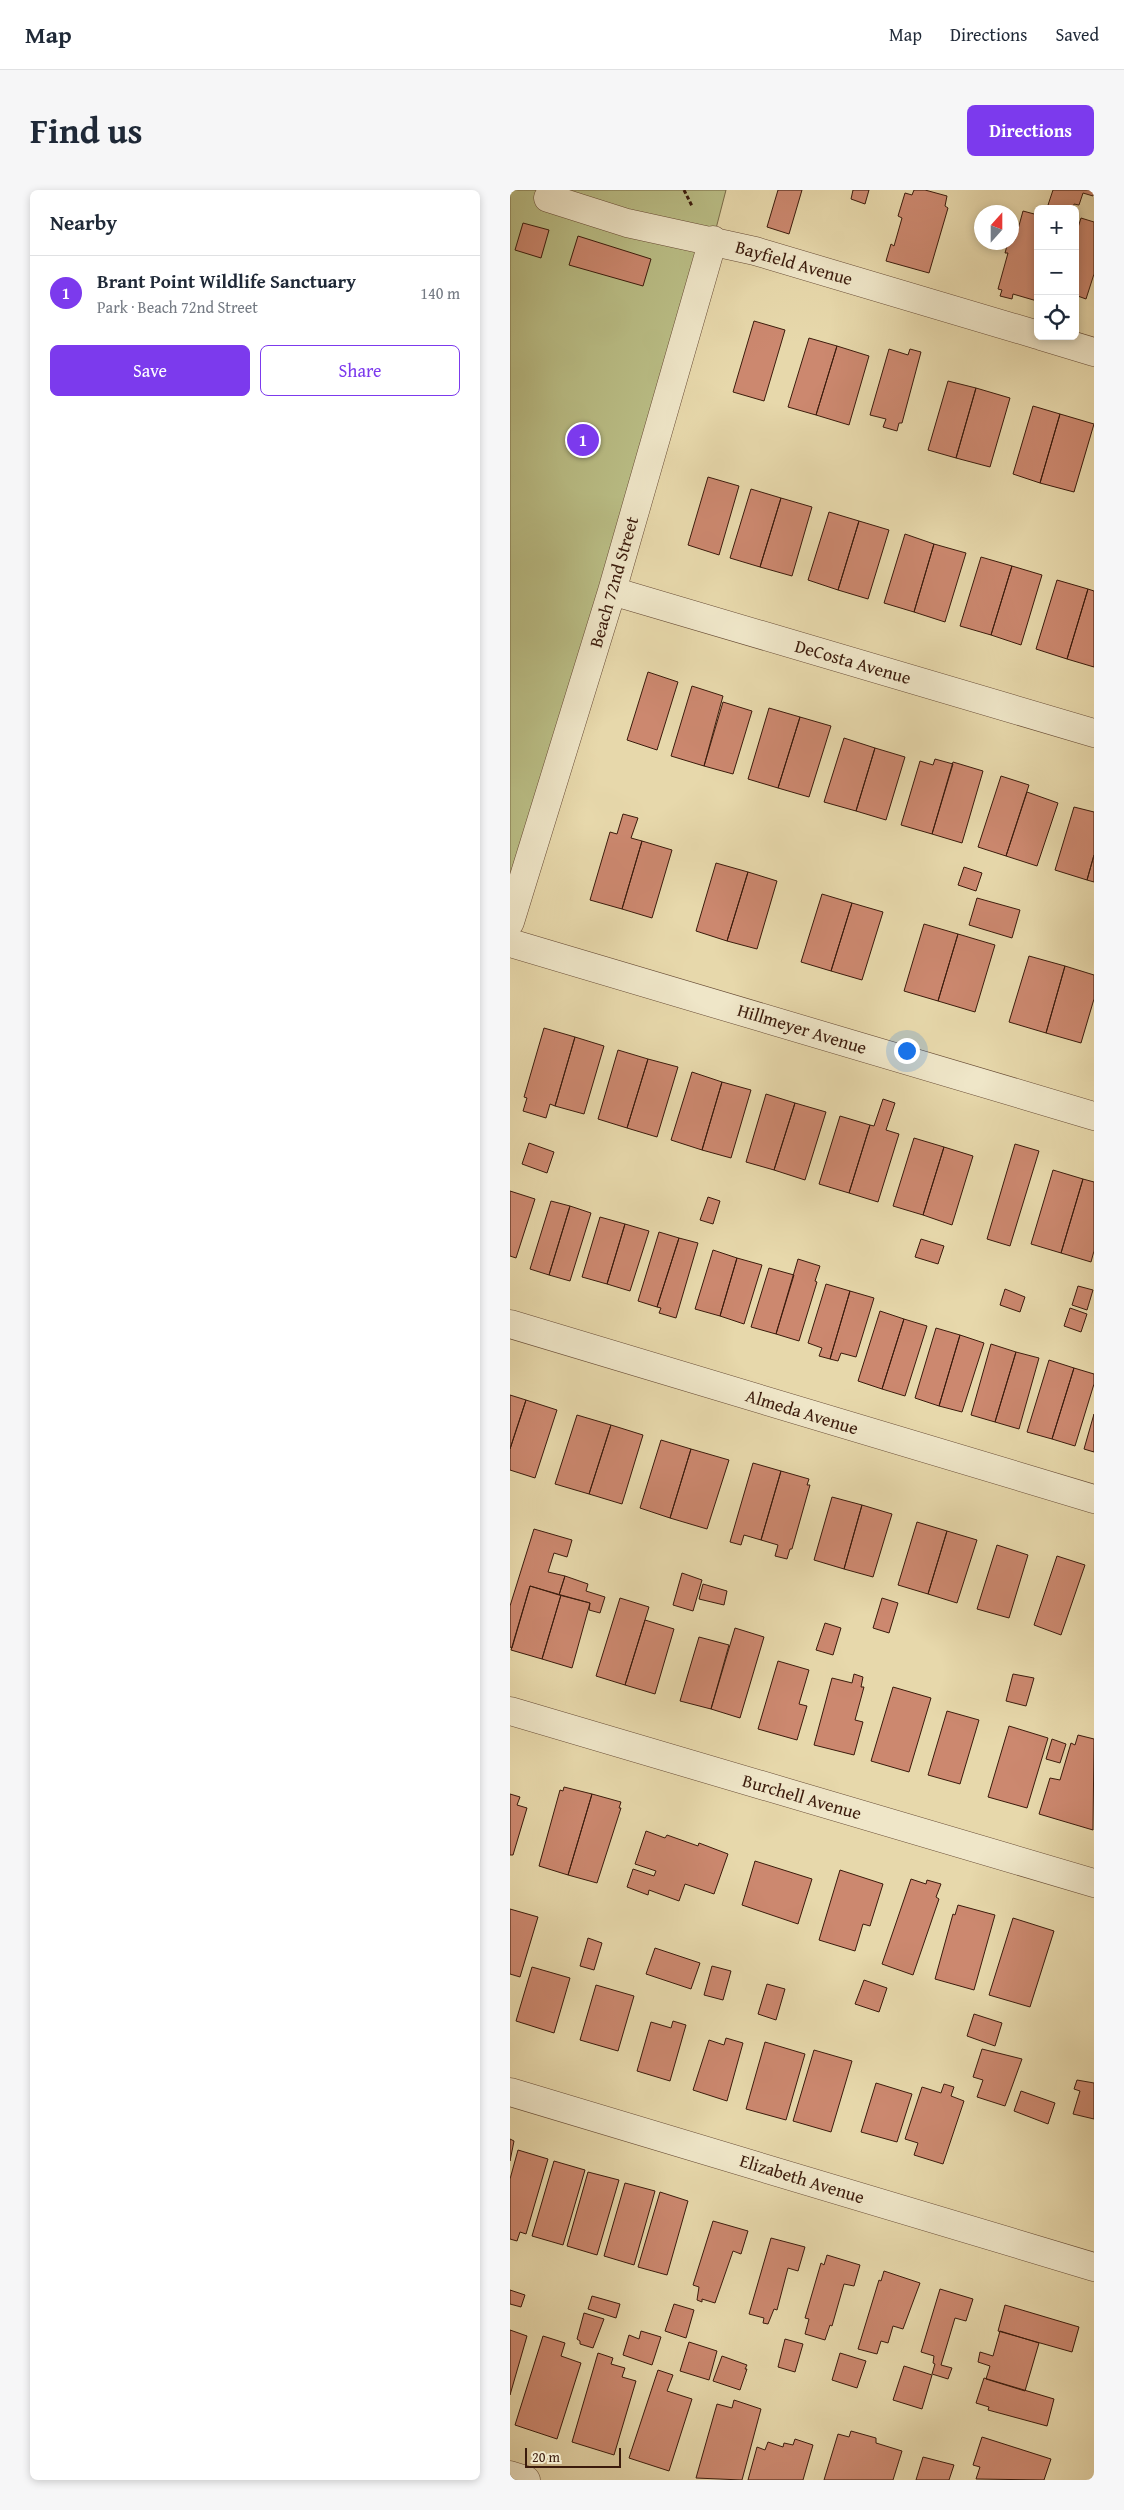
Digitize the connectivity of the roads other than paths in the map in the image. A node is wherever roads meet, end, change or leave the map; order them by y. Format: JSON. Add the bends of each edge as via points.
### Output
{"nodes":[{"id":1,"x":548,"y":198,"type":"dead end"},
{"id":2,"x":713,"y":240,"type":"junction"},
{"id":3,"x":1034,"y":335,"type":"edge"},
{"id":4,"x":1053,"y":340,"type":"edge"},
{"id":5,"x":1094,"y":352,"type":"edge"},
{"id":6,"x":612,"y":591,"type":"junction"},
{"id":7,"x":1094,"y":733,"type":"edge"},
{"id":8,"x":510,"y":922,"type":"edge"},
{"id":9,"x":510,"y":943,"type":"edge"},
{"id":10,"x":1094,"y":1116,"type":"edge"},
{"id":11,"x":510,"y":1324,"type":"edge"},
{"id":12,"x":1094,"y":1499,"type":"edge"},
{"id":13,"x":510,"y":1711,"type":"edge"},
{"id":14,"x":1094,"y":1884,"type":"edge"},
{"id":15,"x":510,"y":2092,"type":"edge"},
{"id":16,"x":1094,"y":2267,"type":"edge"},
{"id":17,"x":510,"y":2475,"type":"edge"},
{"id":18,"x":526,"y":2480,"type":"edge"}],
"edges":[{"from":1,"to":2,"type":"street","name":"Bayfield Avenue","via":[[627,223]]},
{"from":2,"to":3,"type":"street","name":"Bayfield Avenue"},
{"from":2,"to":6,"type":"street","name":"Beach 72nd Street"},
{"from":4,"to":5,"type":"street","name":"Bayfield Avenue"},
{"from":6,"to":7,"type":"street","name":"DeCosta Avenue"},
{"from":6,"to":8,"type":"street","name":"Beach 72nd Street"},
{"from":9,"to":10,"type":"street","name":"Hillmeyer Avenue"},
{"from":11,"to":12,"type":"street","name":"Almeda Avenue"},
{"from":13,"to":14,"type":"street","name":"Burchell Avenue"},
{"from":15,"to":16,"type":"street","name":"Elizabeth Avenue"},
{"from":17,"to":18,"type":"street"}]}
